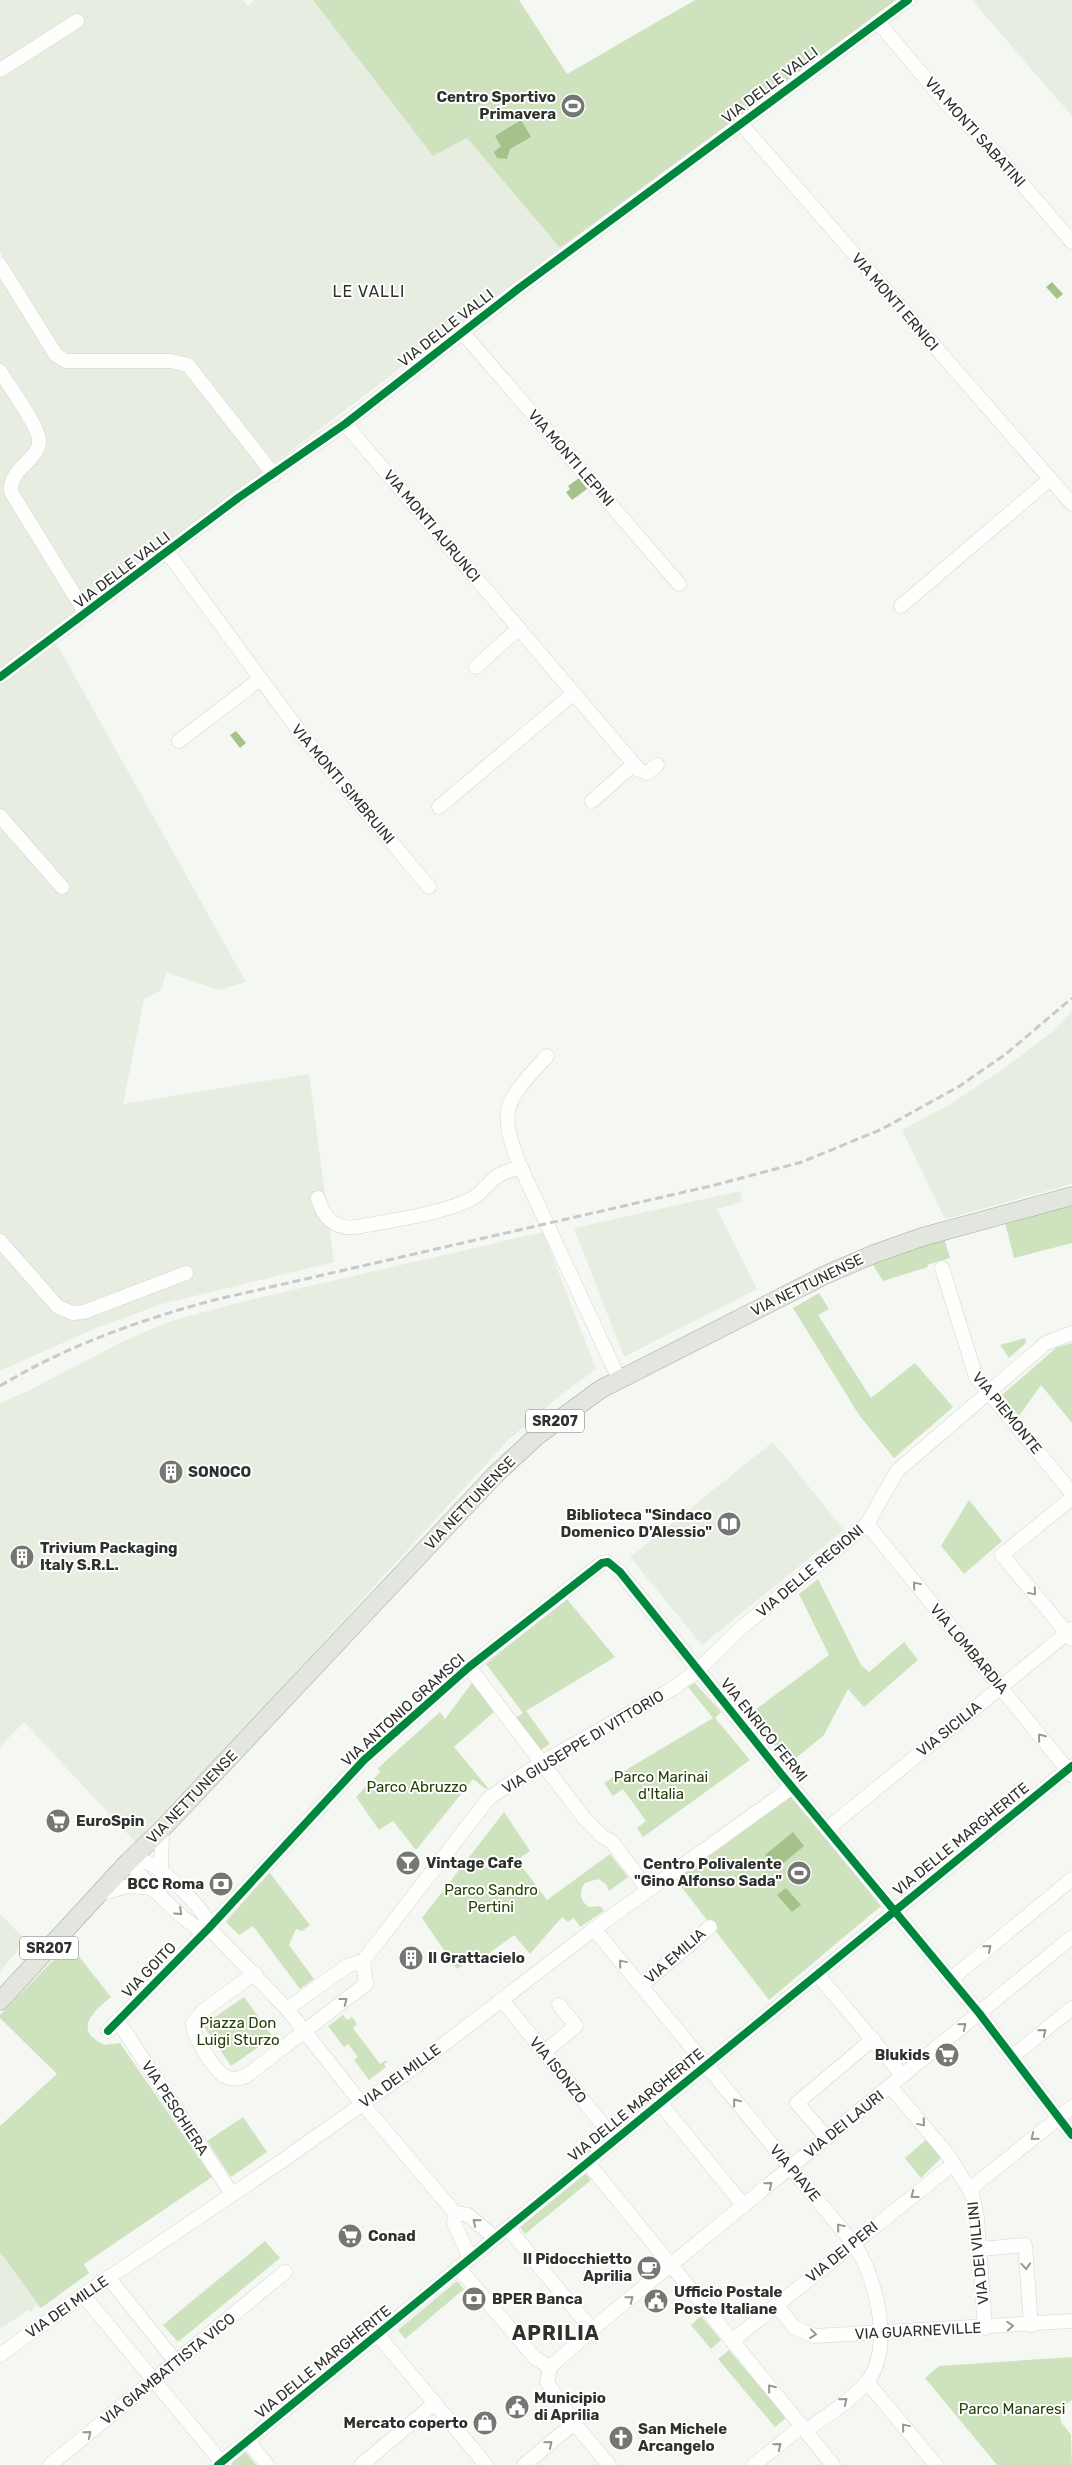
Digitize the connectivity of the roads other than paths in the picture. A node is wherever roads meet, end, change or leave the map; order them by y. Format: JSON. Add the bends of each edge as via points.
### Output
{"nodes":[{"id":1,"x":908,"y":0,"type":"edge"},
{"id":2,"x":77,"y":21,"type":"dead end"},
{"id":3,"x":878,"y":22,"type":"junction"},
{"id":4,"x":0,"y":70,"type":"edge"},
{"id":5,"x":741,"y":124,"type":"junction"},
{"id":6,"x":1072,"y":242,"type":"edge"},
{"id":7,"x":0,"y":265,"type":"edge"},
{"id":8,"x":463,"y":332,"type":"junction"},
{"id":9,"x":0,"y":370,"type":"edge"},
{"id":10,"x":345,"y":424,"type":"junction"},
{"id":11,"x":274,"y":475,"type":"junction"},
{"id":12,"x":1050,"y":479,"type":"junction"},
{"id":13,"x":1072,"y":504,"type":"edge"},
{"id":14,"x":168,"y":554,"type":"junction"},
{"id":15,"x":678,"y":584,"type":"dead end"},
{"id":16,"x":901,"y":606,"type":"dead end"},
{"id":17,"x":86,"y":614,"type":"junction"},
{"id":18,"x":519,"y":628,"type":"junction"},
{"id":19,"x":476,"y":667,"type":"dead end"},
{"id":20,"x":0,"y":677,"type":"edge"},
{"id":21,"x":260,"y":679,"type":"junction"},
{"id":22,"x":574,"y":693,"type":"junction"},
{"id":23,"x":179,"y":741,"type":"dead end"},
{"id":24,"x":634,"y":764,"type":"junction"},
{"id":25,"x":657,"y":765,"type":"dead end"},
{"id":26,"x":592,"y":802,"type":"dead end"},
{"id":27,"x":439,"y":807,"type":"dead end"},
{"id":28,"x":0,"y":816,"type":"edge"},
{"id":29,"x":62,"y":887,"type":"dead end"},
{"id":30,"x":429,"y":887,"type":"dead end"},
{"id":31,"x":547,"y":1056,"type":"dead end"},
{"id":32,"x":521,"y":1168,"type":"junction"},
{"id":33,"x":1072,"y":1196,"type":"edge"},
{"id":34,"x":318,"y":1198,"type":"dead end"},
{"id":35,"x":0,"y":1241,"type":"edge"},
{"id":36,"x":942,"y":1268,"type":"dead end"},
{"id":37,"x":186,"y":1273,"type":"dead end"},
{"id":38,"x":1072,"y":1333,"type":"edge"},
{"id":39,"x":619,"y":1379,"type":"junction"},
{"id":40,"x":988,"y":1393,"type":"junction"},
{"id":41,"x":1072,"y":1493,"type":"edge"},
{"id":42,"x":1072,"y":1498,"type":"edge"},
{"id":43,"x":866,"y":1524,"type":"junction"},
{"id":44,"x":614,"y":1565,"type":"joint"},
{"id":45,"x":1070,"y":1633,"type":"edge"},
{"id":46,"x":469,"y":1667,"type":"junction"},
{"id":47,"x":698,"y":1670,"type":"junction"},
{"id":48,"x":1001,"y":1687,"type":"junction"},
{"id":49,"x":541,"y":1763,"type":"junction"},
{"id":50,"x":1071,"y":1770,"type":"edge"},
{"id":51,"x":792,"y":1786,"type":"junction"},
{"id":52,"x":162,"y":1829,"type":"junction"},
{"id":53,"x":827,"y":1829,"type":"junction"},
{"id":54,"x":130,"y":1860,"type":"junction"},
{"id":55,"x":161,"y":1871,"type":"junction"},
{"id":56,"x":1072,"y":1879,"type":"edge"},
{"id":57,"x":153,"y":1888,"type":"junction"},
{"id":58,"x":648,"y":1890,"type":"junction"},
{"id":59,"x":99,"y":1894,"type":"junction"},
{"id":60,"x":894,"y":1911,"type":"junction"},
{"id":61,"x":710,"y":1927,"type":"dead end"},
{"id":62,"x":209,"y":1928,"type":"junction"},
{"id":63,"x":594,"y":1929,"type":"junction"},
{"id":64,"x":1072,"y":1937,"type":"edge"},
{"id":65,"x":362,"y":1962,"type":"junction"},
{"id":66,"x":254,"y":1973,"type":"junction"},
{"id":67,"x":818,"y":1974,"type":"junction"},
{"id":68,"x":951,"y":1979,"type":"junction"},
{"id":69,"x":641,"y":1986,"type":"junction"},
{"id":70,"x":502,"y":2000,"type":"junction"},
{"id":71,"x":0,"y":2001,"type":"edge"},
{"id":72,"x":559,"y":2004,"type":"dead end"},
{"id":73,"x":288,"y":2008,"type":"junction"},
{"id":74,"x":1072,"y":2008,"type":"edge"},
{"id":75,"x":979,"y":2013,"type":"junction"},
{"id":76,"x":113,"y":2026,"type":"joint"},
{"id":77,"x":306,"y":2030,"type":"junction"},
{"id":78,"x":873,"y":2040,"type":"junction"},
{"id":79,"x":544,"y":2052,"type":"junction"},
{"id":80,"x":1013,"y":2056,"type":"junction"},
{"id":81,"x":706,"y":2065,"type":"junction"},
{"id":82,"x":903,"y":2076,"type":"junction"},
{"id":83,"x":890,"y":2086,"type":"junction"},
{"id":84,"x":660,"y":2103,"type":"junction"},
{"id":85,"x":363,"y":2104,"type":"junction"},
{"id":86,"x":1072,"y":2107,"type":"edge"},
{"id":87,"x":1059,"y":2117,"type":"junction"},
{"id":88,"x":1072,"y":2135,"type":"edge"},
{"id":89,"x":827,"y":2138,"type":"junction"},
{"id":90,"x":615,"y":2140,"type":"junction"},
{"id":91,"x":588,"y":2162,"type":"junction"},
{"id":92,"x":952,"y":2164,"type":"junction"},
{"id":93,"x":790,"y":2168,"type":"junction"},
{"id":94,"x":970,"y":2189,"type":"junction"},
{"id":95,"x":232,"y":2194,"type":"junction"},
{"id":96,"x":744,"y":2206,"type":"junction"},
{"id":97,"x":455,"y":2213,"type":"junction"},
{"id":98,"x":508,"y":2228,"type":"junction"},
{"id":99,"x":495,"y":2238,"type":"junction"},
{"id":100,"x":853,"y":2243,"type":"junction"},
{"id":101,"x":979,"y":2248,"type":"junction"},
{"id":102,"x":470,"y":2258,"type":"junction"},
{"id":103,"x":671,"y":2265,"type":"junction"},
{"id":104,"x":458,"y":2267,"type":"junction"},
{"id":105,"x":285,"y":2272,"type":"dead end"},
{"id":106,"x":108,"y":2277,"type":"junction"},
{"id":107,"x":83,"y":2295,"type":"junction"},
{"id":108,"x":776,"y":2305,"type":"junction"},
{"id":109,"x":1072,"y":2321,"type":"edge"},
{"id":110,"x":1031,"y":2325,"type":"junction"},
{"id":111,"x":985,"y":2328,"type":"junction"},
{"id":112,"x":592,"y":2330,"type":"junction"},
{"id":113,"x":880,"y":2332,"type":"junction"},
{"id":114,"x":378,"y":2335,"type":"junction"},
{"id":115,"x":732,"y":2340,"type":"junction"},
{"id":116,"x":0,"y":2355,"type":"edge"},
{"id":117,"x":176,"y":2362,"type":"junction"},
{"id":118,"x":550,"y":2367,"type":"junction"},
{"id":119,"x":153,"y":2381,"type":"junction"},
{"id":120,"x":867,"y":2382,"type":"junction"},
{"id":121,"x":435,"y":2403,"type":"junction"},
{"id":122,"x":574,"y":2423,"type":"junction"},
{"id":123,"x":804,"y":2429,"type":"junction"},
{"id":124,"x":248,"y":2441,"type":"junction"},
{"id":125,"x":221,"y":2464,"type":"edge"},
{"id":126,"x":50,"y":2465,"type":"edge"},
{"id":127,"x":267,"y":2465,"type":"edge"},
{"id":128,"x":361,"y":2465,"type":"edge"},
{"id":129,"x":486,"y":2465,"type":"edge"},
{"id":130,"x":524,"y":2465,"type":"edge"},
{"id":131,"x":609,"y":2465,"type":"edge"},
{"id":132,"x":754,"y":2465,"type":"edge"},
{"id":133,"x":833,"y":2465,"type":"edge"},
{"id":134,"x":936,"y":2465,"type":"edge"}],
"edges":[{"from":1,"to":3,"type":"street","name":"VIA DELLE VALLI"},
{"from":2,"to":4,"type":"street"},
{"from":3,"to":5,"type":"street","name":"VIA DELLE VALLI"},
{"from":3,"to":6,"type":"street","name":"VIA MONTI SABATINI"},
{"from":5,"to":8,"type":"street","name":"VIA DELLE VALLI"},
{"from":5,"to":12,"type":"street","name":"VIA MONTI ERNICI"},
{"from":7,"to":11,"type":"street","via":[[56,356],[66,361],[171,361],[188,366]]},
{"from":8,"to":10,"type":"street","name":"VIA DELLE VALLI"},
{"from":8,"to":15,"type":"street","name":"VIA MONTI LEPINI"},
{"from":9,"to":17,"type":"street","via":[[35,428],[39,441],[36,451],[14,476],[11,492]]},
{"from":10,"to":11,"type":"street","name":"VIA DELLE VALLI"},
{"from":10,"to":18,"type":"street","name":"VIA MONTI AURUNCI"},
{"from":11,"to":14,"type":"street","name":"VIA DELLE VALLI","via":[[238,498]]},
{"from":12,"to":13,"type":"street","name":"VIA MONTI ERNICI"},
{"from":12,"to":16,"type":"street"},
{"from":14,"to":17,"type":"street","name":"VIA DELLE VALLI"},
{"from":14,"to":21,"type":"street","name":"VIA MONTI SIMBRUINI"},
{"from":17,"to":20,"type":"street","name":"VIA DELLE VALLI"},
{"from":18,"to":19,"type":"street"},
{"from":18,"to":22,"type":"street","name":"VIA MONTI AURUNCI"},
{"from":21,"to":23,"type":"street"},
{"from":21,"to":30,"type":"street","name":"VIA MONTI SIMBRUINI","via":[[304,739]]},
{"from":22,"to":24,"type":"street","name":"VIA MONTI AURUNCI"},
{"from":22,"to":27,"type":"street"},
{"from":24,"to":25,"type":"street","via":[[647,773]]},
{"from":24,"to":26,"type":"street"},
{"from":28,"to":29,"type":"street"},
{"from":31,"to":32,"type":"street","via":[[515,1092],[508,1107],[507,1130]]},
{"from":32,"to":34,"type":"street","via":[[498,1174],[476,1196],[456,1206],[357,1227],[344,1227],[332,1222],[324,1214]]},
{"from":32,"to":39,"type":"street"},
{"from":33,"to":39,"type":"main road","name":"VIA NETTUNENSE","number":"SR207","via":[[922,1237],[874,1254],[825,1275]]},
{"from":35,"to":37,"type":"street","via":[[58,1306],[73,1313],[84,1312]]},
{"from":36,"to":40,"type":"street","name":"VIA PIEMONTE","via":[[970,1365]]},
{"from":38,"to":40,"type":"street","name":"VIA DELLE REGIONI","via":[[1046,1343]]},
{"from":39,"to":52,"type":"main road","name":"VIA NETTUNENSE","number":"SR207","via":[[567,1412],[521,1449]]},
{"from":40,"to":41,"type":"street","name":"VIA PIEMONTE"},
{"from":40,"to":43,"type":"street","name":"VIA DELLE REGIONI","via":[[897,1471]]},
{"from":42,"to":45,"type":"street","one_way":true,"via":[[1002,1555]]},
{"from":43,"to":47,"type":"street","name":"VIA DELLE REGIONI","via":[[741,1628]]},
{"from":48,"to":43,"type":"street","name":"VIA LOMBARDIA","one_way":true},
{"from":44,"to":46,"type":"street","name":"VIA ANTONIO GRAMSCI","via":[[602,1563]]},
{"from":44,"to":47,"type":"street","name":"VIA ENRICO FERMI"},
{"from":45,"to":48,"type":"street","name":"VIA SICILIA"},
{"from":46,"to":49,"type":"street"},
{"from":46,"to":62,"type":"street","name":"VIA ANTONIO GRAMSCI","via":[[364,1760]]},
{"from":47,"to":49,"type":"street","name":"VIA GIUSEPPE DI VITTORIO","via":[[672,1689]]},
{"from":47,"to":51,"type":"street","name":"VIA ENRICO FERMI"},
{"from":50,"to":48,"type":"street","name":"VIA LOMBARDIA","one_way":true},
{"from":48,"to":53,"type":"street","name":"VIA SICILIA"},
{"from":49,"to":58,"type":"street","via":[[584,1818],[612,1842]]},
{"from":49,"to":65,"type":"street","name":"VIA GIUSEPPE DI VITTORIO","via":[[489,1798]]},
{"from":50,"to":60,"type":"street","name":"VIA DELLE MARGHERITE"},
{"from":51,"to":53,"type":"street","name":"VIA ENRICO FERMI"},
{"from":51,"to":58,"type":"street","name":"VIA DEI MILLE"},
{"from":52,"to":54,"type":"main road","name":"VIA NETTUNENSE","number":"SR207"},
{"from":52,"to":55,"type":"street"},
{"from":53,"to":60,"type":"street","name":"VIA ENRICO FERMI"},
{"from":54,"to":55,"type":"street","via":[[149,1863]]},
{"from":54,"to":57,"type":"street"},
{"from":54,"to":59,"type":"main road","name":"VIA NETTUNENSE","number":"SR207"},
{"from":55,"to":62,"type":"street","via":[[203,1912],[210,1922]]},
{"from":68,"to":56,"type":"street","one_way":true},
{"from":57,"to":59,"type":"street","via":[[128,1886]]},
{"from":57,"to":62,"type":"street","one_way":true,"via":[[196,1926]]},
{"from":58,"to":63,"type":"street","name":"VIA DEI MILLE"},
{"from":59,"to":71,"type":"main road","name":"VIA NETTUNENSE","number":"SR207"},
{"from":60,"to":67,"type":"street","name":"VIA DELLE MARGHERITE"},
{"from":60,"to":68,"type":"street","name":"VIA ENRICO FERMI"},
{"from":61,"to":69,"type":"street","name":"VIA EMILIA"},
{"from":62,"to":66,"type":"street"},
{"from":62,"to":76,"type":"street","name":"VIA GOITO"},
{"from":69,"to":63,"type":"street","name":"VIA PIAVE","one_way":true},
{"from":63,"to":70,"type":"street","name":"VIA DEI MILLE"},
{"from":64,"to":75,"type":"street","name":"VIA DEI LAURI"},
{"from":65,"to":73,"type":"street","name":"VIA GIUSEPPE DI VITTORIO","via":[[347,1966]]},
{"from":77,"to":65,"type":"street","one_way":true,"via":[[366,1984]]},
{"from":66,"to":73,"type":"street"},
{"from":66,"to":77,"type":"street","via":[[203,2011],[193,2023],[197,2038],[219,2072],[229,2078],[243,2077]]},
{"from":67,"to":78,"type":"street"},
{"from":67,"to":81,"type":"street","name":"VIA DELLE MARGHERITE"},
{"from":68,"to":75,"type":"street","name":"VIA ENRICO FERMI"},
{"from":69,"to":81,"type":"street","name":"VIA PIAVE"},
{"from":70,"to":79,"type":"street","name":"VIA ISONZO"},
{"from":70,"to":85,"type":"street","name":"VIA DEI MILLE"},
{"from":72,"to":79,"type":"street","via":[[576,2026]]},
{"from":73,"to":77,"type":"street"},
{"from":80,"to":74,"type":"street","one_way":true},
{"from":75,"to":80,"type":"street","name":"VIA ENRICO FERMI"},
{"from":82,"to":75,"type":"street","name":"VIA DEI LAURI","one_way":true},
{"from":76,"to":95,"type":"street","name":"VIA PESCHIERA"},
{"from":77,"to":85,"type":"street"},
{"from":78,"to":82,"type":"street"},
{"from":78,"to":89,"type":"street","via":[[797,2102]]},
{"from":79,"to":90,"type":"street","name":"VIA ISONZO"},
{"from":80,"to":87,"type":"street","name":"VIA ENRICO FERMI"},
{"from":81,"to":84,"type":"street","name":"VIA DELLE MARGHERITE"},
{"from":93,"to":81,"type":"street","name":"VIA PIAVE","one_way":true},
{"from":82,"to":83,"type":"street","name":"VIA DEI LAURI"},
{"from":83,"to":89,"type":"street","name":"VIA DEI LAURI"},
{"from":83,"to":92,"type":"street","name":"VIA DEI VILLINI","one_way":true},
{"from":84,"to":90,"type":"street","name":"VIA DELLE MARGHERITE"},
{"from":84,"to":96,"type":"street"},
{"from":85,"to":95,"type":"street","name":"VIA DEI MILLE"},
{"from":85,"to":97,"type":"street"},
{"from":86,"to":87,"type":"street"},
{"from":87,"to":88,"type":"street","name":"VIA ENRICO FERMI"},
{"from":87,"to":94,"type":"street","one_way":true},
{"from":89,"to":93,"type":"street","name":"VIA DEI LAURI"},
{"from":90,"to":91,"type":"street","name":"VIA DELLE MARGHERITE"},
{"from":91,"to":98,"type":"street","name":"VIA DELLE MARGHERITE"},
{"from":91,"to":103,"type":"street"},
{"from":92,"to":94,"type":"street","name":"VIA DEI VILLINI"},
{"from":92,"to":100,"type":"street","name":"VIA DEI PERI","one_way":true},
{"from":96,"to":93,"type":"street","name":"VIA DEI LAURI","one_way":true},
{"from":100,"to":93,"type":"street","name":"VIA PIAVE","one_way":true},
{"from":94,"to":101,"type":"street","name":"VIA DEI VILLINI","via":[[976,2208]]},
{"from":95,"to":106,"type":"street","name":"VIA DEI MILLE"},
{"from":96,"to":103,"type":"street","name":"VIA DEI LAURI"},
{"from":99,"to":97,"type":"street","one_way":true,"via":[[468,2215]]},
{"from":97,"to":102,"type":"street","via":[[454,2223]]},
{"from":98,"to":99,"type":"street","name":"VIA DELLE MARGHERITE"},
{"from":98,"to":112,"type":"street"},
{"from":99,"to":102,"type":"street","name":"VIA DELLE MARGHERITE"},
{"from":100,"to":108,"type":"street","name":"VIA DEI PERI"},
{"from":100,"to":113,"type":"street","name":"VIA PIAVE","via":[[871,2276]]},
{"from":101,"to":110,"type":"street","one_way":true,"via":[[1025,2245]]},
{"from":101,"to":111,"type":"street","name":"VIA DEI VILLINI"},
{"from":102,"to":104,"type":"street","name":"VIA DELLE MARGHERITE"},
{"from":112,"to":103,"type":"street","name":"VIA DEI LAURI","one_way":true},
{"from":103,"to":115,"type":"street"},
{"from":104,"to":114,"type":"street","name":"VIA DELLE MARGHERITE"},
{"from":104,"to":118,"type":"street","via":[[535,2358]]},
{"from":105,"to":117,"type":"street","name":"VIA GIAMBATTISTA VICO"},
{"from":106,"to":107,"type":"street","name":"VIA DEI MILLE"},
{"from":106,"to":117,"type":"street"},
{"from":107,"to":116,"type":"street","name":"VIA DEI MILLE"},
{"from":107,"to":119,"type":"street"},
{"from":108,"to":113,"type":"street","name":"VIA GUARNEVILLE","one_way":true,"via":[[794,2328],[808,2335]]},
{"from":108,"to":115,"type":"street","name":"VIA DEI PERI"},
{"from":109,"to":110,"type":"street","name":"VIA GUARNEVILLE"},
{"from":111,"to":110,"type":"street","name":"VIA GUARNEVILLE","one_way":true},
{"from":111,"to":113,"type":"street","name":"VIA GUARNEVILLE"},
{"from":112,"to":118,"type":"street","name":"VIA DEI LAURI"},
{"from":113,"to":120,"type":"street","name":"VIA PIAVE","via":[[878,2360]]},
{"from":114,"to":121,"type":"street"},
{"from":114,"to":124,"type":"street","name":"VIA DELLE MARGHERITE"},
{"from":123,"to":115,"type":"street","one_way":true},
{"from":117,"to":119,"type":"street","name":"VIA GIAMBATTISTA VICO"},
{"from":118,"to":122,"type":"street","via":[[547,2382]]},
{"from":119,"to":125,"type":"street"},
{"from":126,"to":119,"type":"street","name":"VIA GIAMBATTISTA VICO","one_way":true},
{"from":123,"to":120,"type":"street","name":"VIA PIAVE","one_way":true},
{"from":134,"to":120,"type":"street","one_way":true},
{"from":121,"to":128,"type":"street"},
{"from":121,"to":129,"type":"street"},
{"from":130,"to":122,"type":"street","one_way":true},
{"from":122,"to":131,"type":"street"},
{"from":132,"to":123,"type":"street","name":"VIA PIAVE","one_way":true},
{"from":123,"to":133,"type":"street"},
{"from":124,"to":125,"type":"street","name":"VIA DELLE MARGHERITE"},
{"from":124,"to":127,"type":"street"}]}
